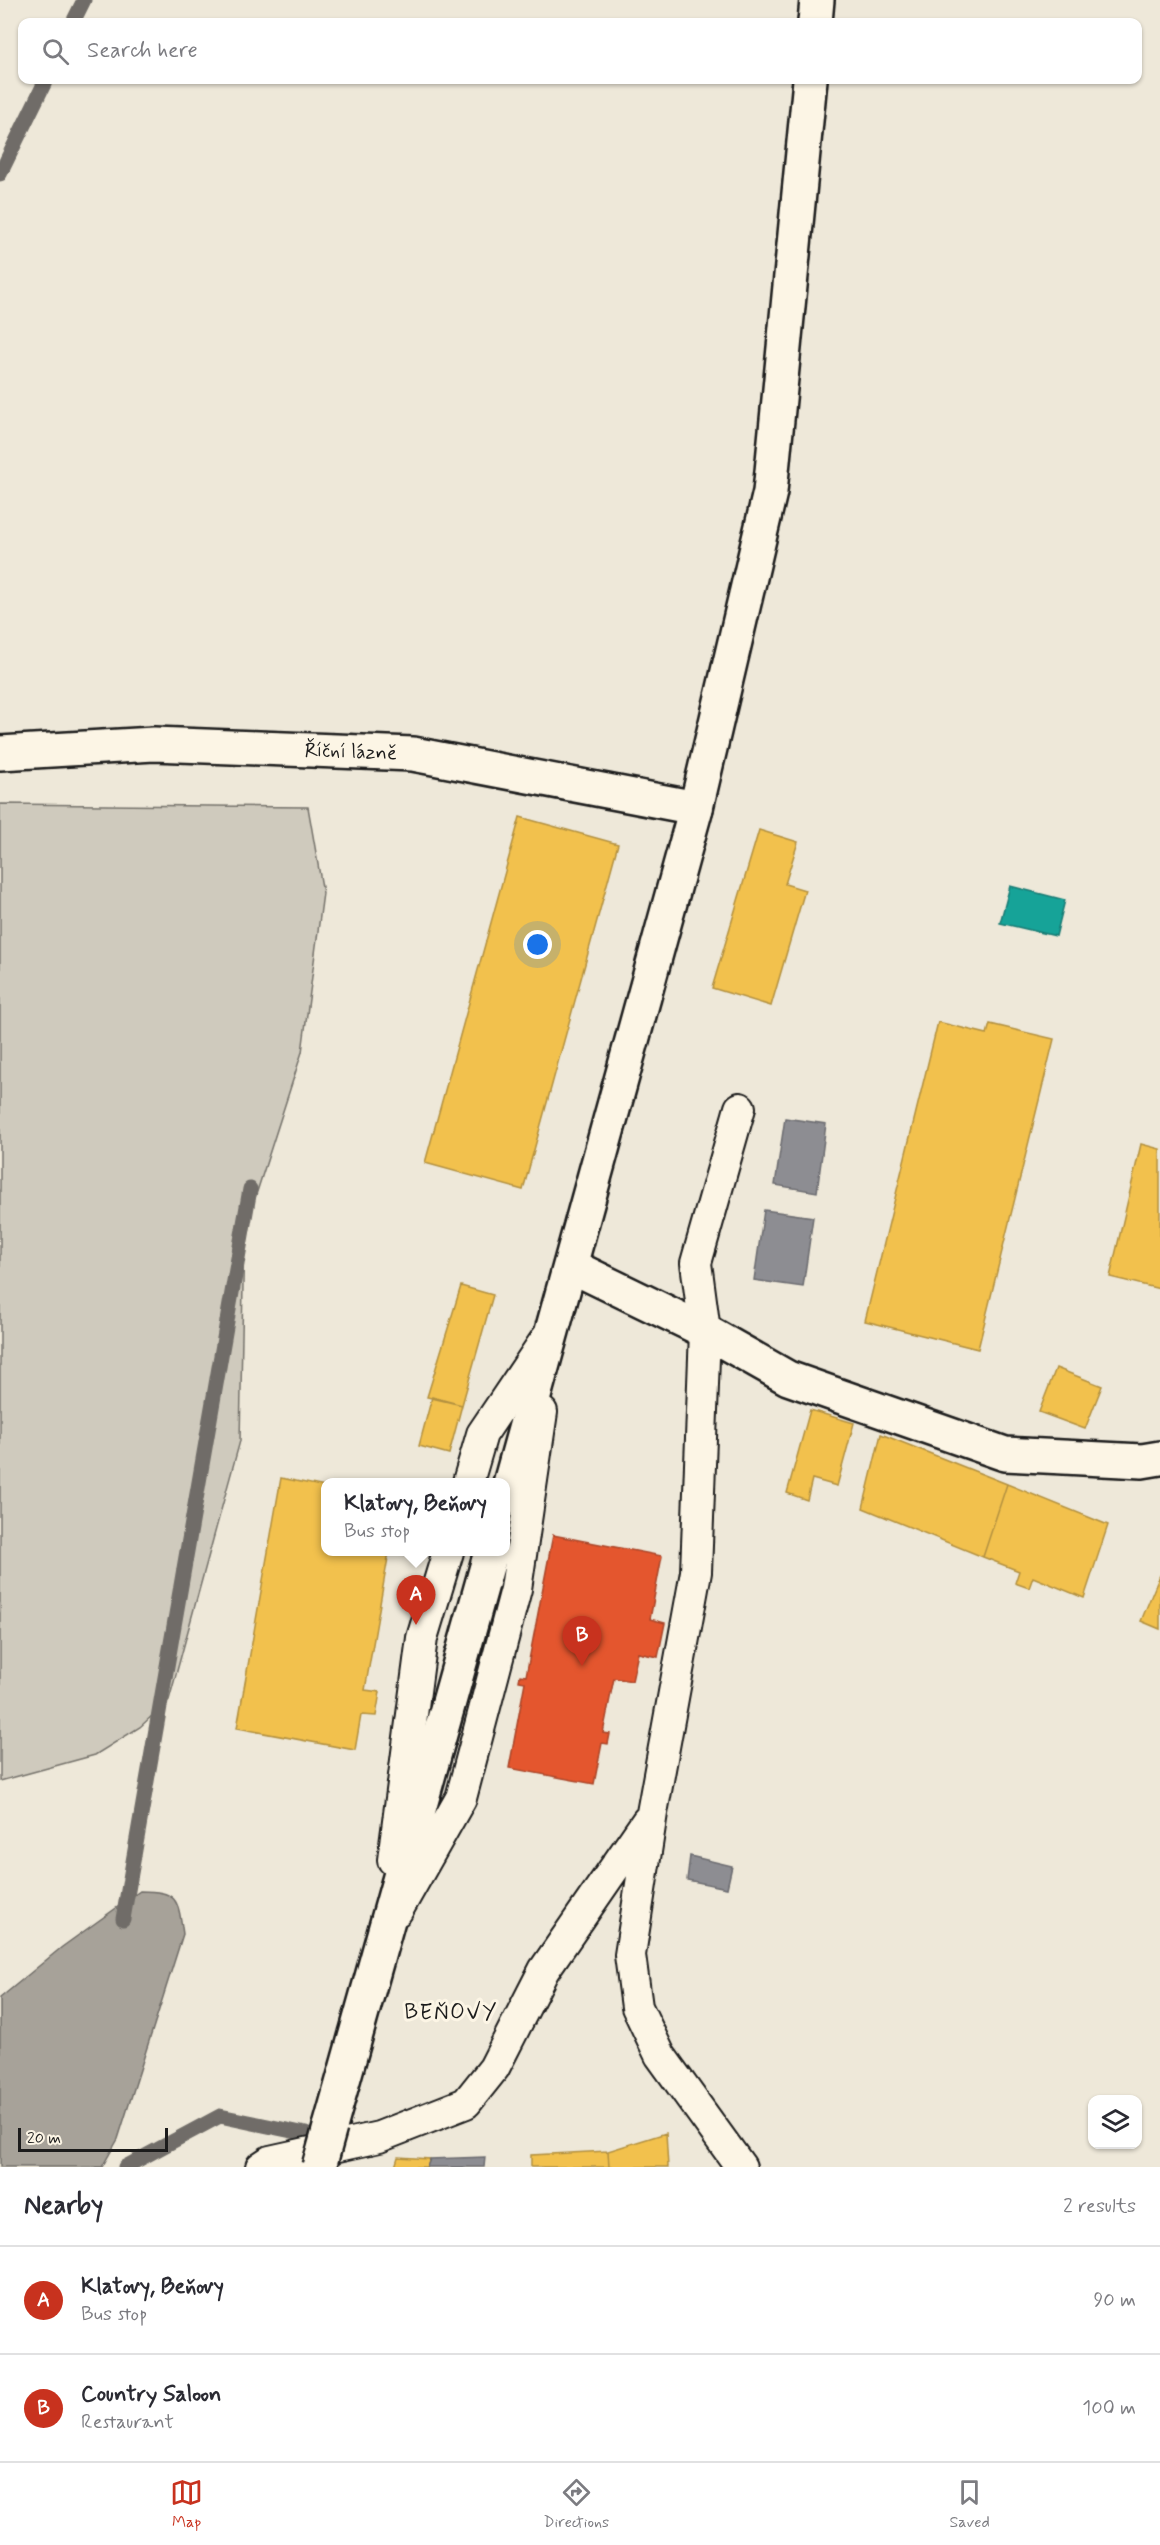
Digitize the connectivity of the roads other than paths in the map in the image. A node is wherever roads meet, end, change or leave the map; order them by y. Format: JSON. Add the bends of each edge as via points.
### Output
{"nodes":[{"id":1,"x":817,"y":0,"type":"edge"},
{"id":2,"x":815,"y":18,"type":"edge"},
{"id":3,"x":810,"y":84,"type":"edge"},
{"id":4,"x":0,"y":753,"type":"edge"},
{"id":5,"x":696,"y":808,"type":"junction"},
{"id":6,"x":740,"y":1108,"type":"dead end"},
{"id":7,"x":571,"y":1266,"type":"junction"},
{"id":8,"x":554,"y":1327,"type":"junction"},
{"id":9,"x":705,"y":1330,"type":"junction"},
{"id":10,"x":1160,"y":1458,"type":"edge"},
{"id":11,"x":469,"y":1478,"type":"edge"},
{"id":12,"x":510,"y":1484,"type":"edge"},
{"id":13,"x":447,"y":1556,"type":"edge"},
{"id":14,"x":490,"y":1556,"type":"edge"},
{"id":15,"x":652,"y":1813,"type":"junction"},
{"id":16,"x":384,"y":1935,"type":"junction"},
{"id":17,"x":261,"y":2167,"type":"edge"},
{"id":18,"x":319,"y":2167,"type":"edge"},
{"id":19,"x":741,"y":2167,"type":"edge"}],
"edges":[{"from":1,"to":2,"type":"main road"},
{"from":3,"to":5,"type":"main road","via":[[770,492]]},
{"from":4,"to":5,"type":"main road","name":"Říční lázně","via":[[154,744],[413,754]]},
{"from":5,"to":7,"type":"main road"},
{"from":6,"to":9,"type":"lane","via":[[696,1263]]},
{"from":7,"to":8,"type":"main road"},
{"from":7,"to":9,"type":"main road"},
{"from":8,"to":11,"type":"lane","via":[[482,1434]]},
{"from":8,"to":12,"type":"main road"},
{"from":8,"to":16,"type":"lane","via":[[516,1589],[461,1798]]},
{"from":9,"to":10,"type":"main road","via":[[788,1378],[1005,1454],[1142,1461]]},
{"from":9,"to":15,"type":"lane","via":[[696,1572]]},
{"from":13,"to":16,"type":"lane","via":[[422,1638]]},
{"from":14,"to":16,"type":"main road"},
{"from":15,"to":17,"type":"lane","via":[[544,1970],[494,2068],[466,2103],[379,2137],[270,2161]]},
{"from":15,"to":19,"type":"lane","via":[[630,1955],[637,2007],[660,2055]]},
{"from":16,"to":18,"type":"main road","bridge":true}]}
